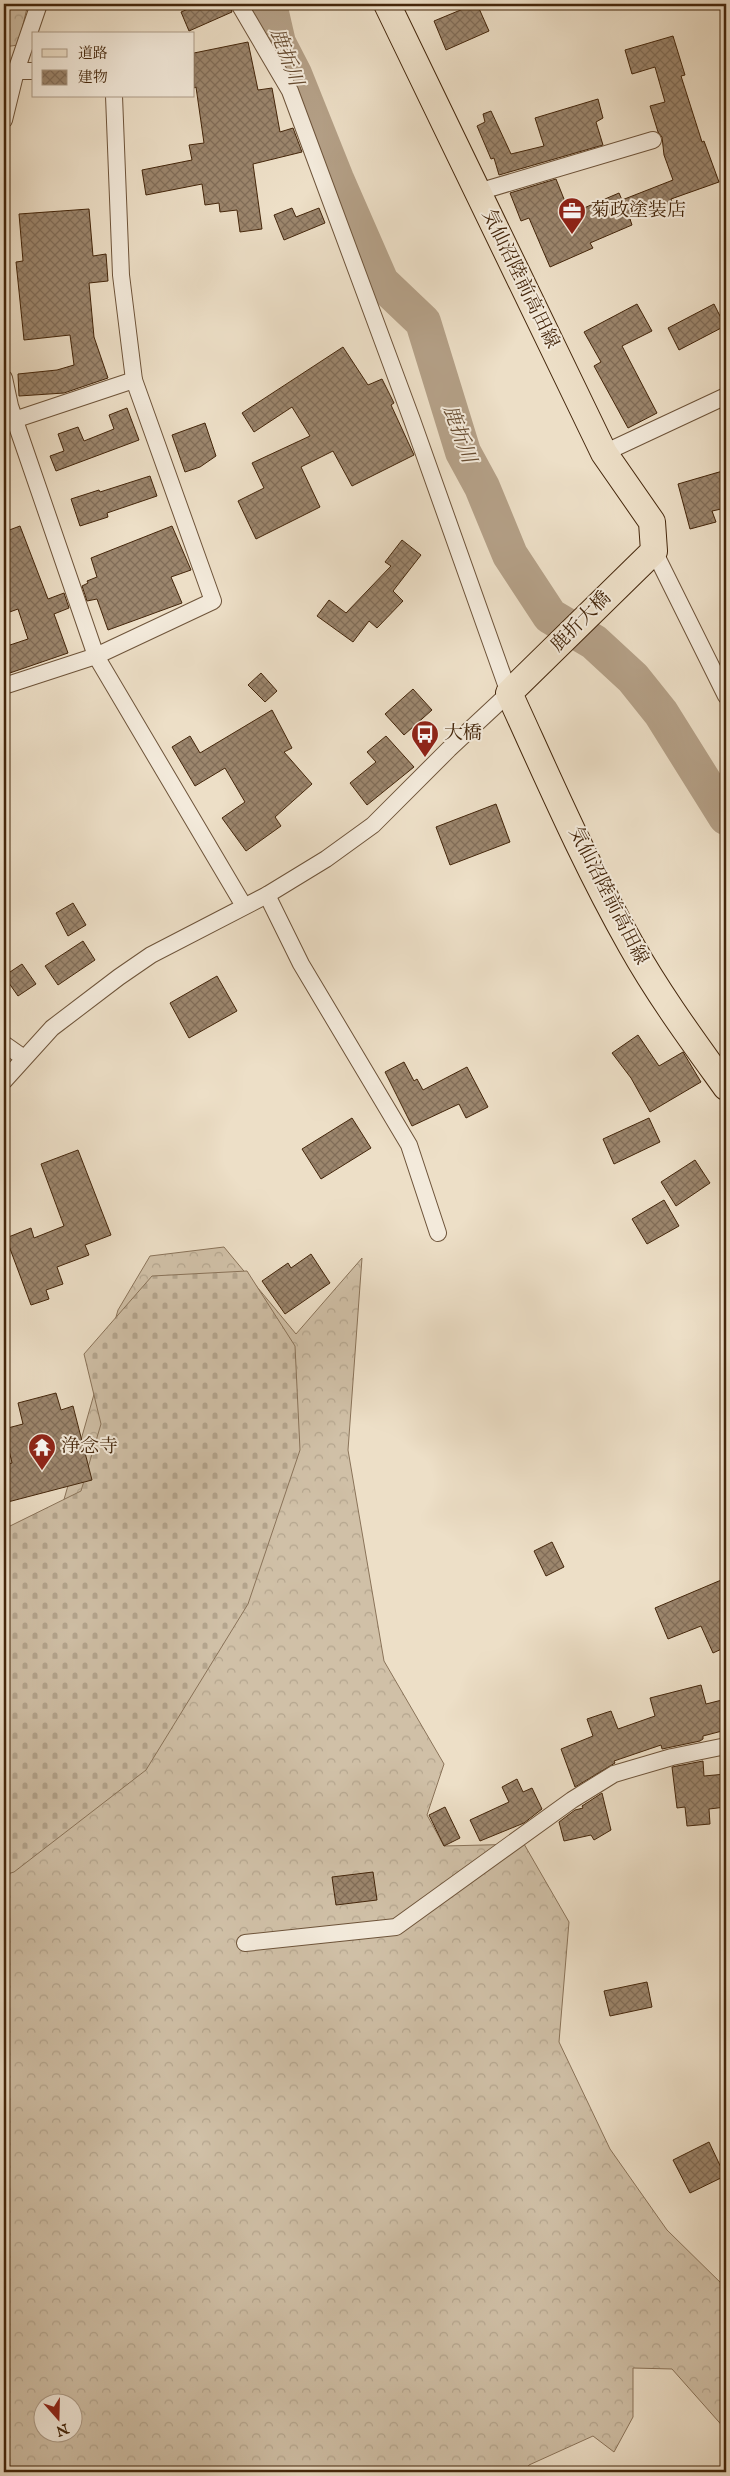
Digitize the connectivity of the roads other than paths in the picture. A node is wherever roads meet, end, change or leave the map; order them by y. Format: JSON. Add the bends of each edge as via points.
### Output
{"nodes":[{"id":1,"x":39,"y":4,"type":"edge"},
{"id":2,"x":239,"y":4,"type":"edge"},
{"id":3,"x":387,"y":4,"type":"edge"},
{"id":4,"x":16,"y":71,"type":"junction"},
{"id":5,"x":32,"y":71,"type":"edge"},
{"id":6,"x":114,"y":98,"type":"edge"},
{"id":7,"x":4,"y":120,"type":"edge"},
{"id":8,"x":654,"y":140,"type":"dead end"},
{"id":9,"x":478,"y":192,"type":"junction"},
{"id":10,"x":4,"y":378,"type":"edge"},
{"id":11,"x":134,"y":380,"type":"junction"},
{"id":12,"x":726,"y":396,"type":"edge"},
{"id":13,"x":9,"y":421,"type":"edge"},
{"id":14,"x":604,"y":453,"type":"junction"},
{"id":15,"x":654,"y":550,"type":"junction"},
{"id":16,"x":96,"y":656,"type":"junction"},
{"id":17,"x":4,"y":686,"type":"edge"},
{"id":18,"x":509,"y":693,"type":"junction"},
{"id":19,"x":726,"y":696,"type":"edge"},
{"id":20,"x":267,"y":895,"type":"junction"},
{"id":21,"x":244,"y":906,"type":"junction"},
{"id":22,"x":4,"y":1044,"type":"edge"},
{"id":23,"x":24,"y":1058,"type":"junction"},
{"id":24,"x":4,"y":1081,"type":"edge"},
{"id":25,"x":726,"y":1087,"type":"edge"},
{"id":26,"x":438,"y":1233,"type":"dead end"},
{"id":27,"x":726,"y":1746,"type":"edge"},
{"id":28,"x":245,"y":1943,"type":"dead end"}],
"edges":[{"from":1,"to":4,"type":"street"},
{"from":2,"to":18,"type":"street","via":[[290,91]]},
{"from":3,"to":9,"type":"main road","name":"気仙沼陸前高田線"},
{"from":4,"to":5,"type":"street"},
{"from":4,"to":7,"type":"street"},
{"from":6,"to":11,"type":"street","via":[[121,275]]},
{"from":8,"to":9,"type":"street"},
{"from":9,"to":14,"type":"main road","name":"気仙沼陸前高田線"},
{"from":10,"to":13,"type":"street"},
{"from":11,"to":13,"type":"street"},
{"from":11,"to":16,"type":"street","via":[[213,601]]},
{"from":12,"to":14,"type":"street"},
{"from":13,"to":16,"type":"street"},
{"from":14,"to":15,"type":"main road","name":"気仙沼陸前高田線","via":[[652,522]]},
{"from":15,"to":18,"type":"main road","name":"鹿折大橋"},
{"from":15,"to":19,"type":"street"},
{"from":16,"to":17,"type":"street"},
{"from":16,"to":21,"type":"street"},
{"from":18,"to":20,"type":"street","via":[[373,825]]},
{"from":18,"to":25,"type":"main road","name":"気仙沼陸前高田線","via":[[631,946]]},
{"from":20,"to":21,"type":"street"},
{"from":20,"to":26,"type":"street","via":[[301,964],[409,1145]]},
{"from":21,"to":23,"type":"street","via":[[119,977],[52,1028]]},
{"from":22,"to":23,"type":"street"},
{"from":23,"to":24,"type":"street"},
{"from":27,"to":28,"type":"street","via":[[614,1774],[572,1800],[396,1927]]}]}
